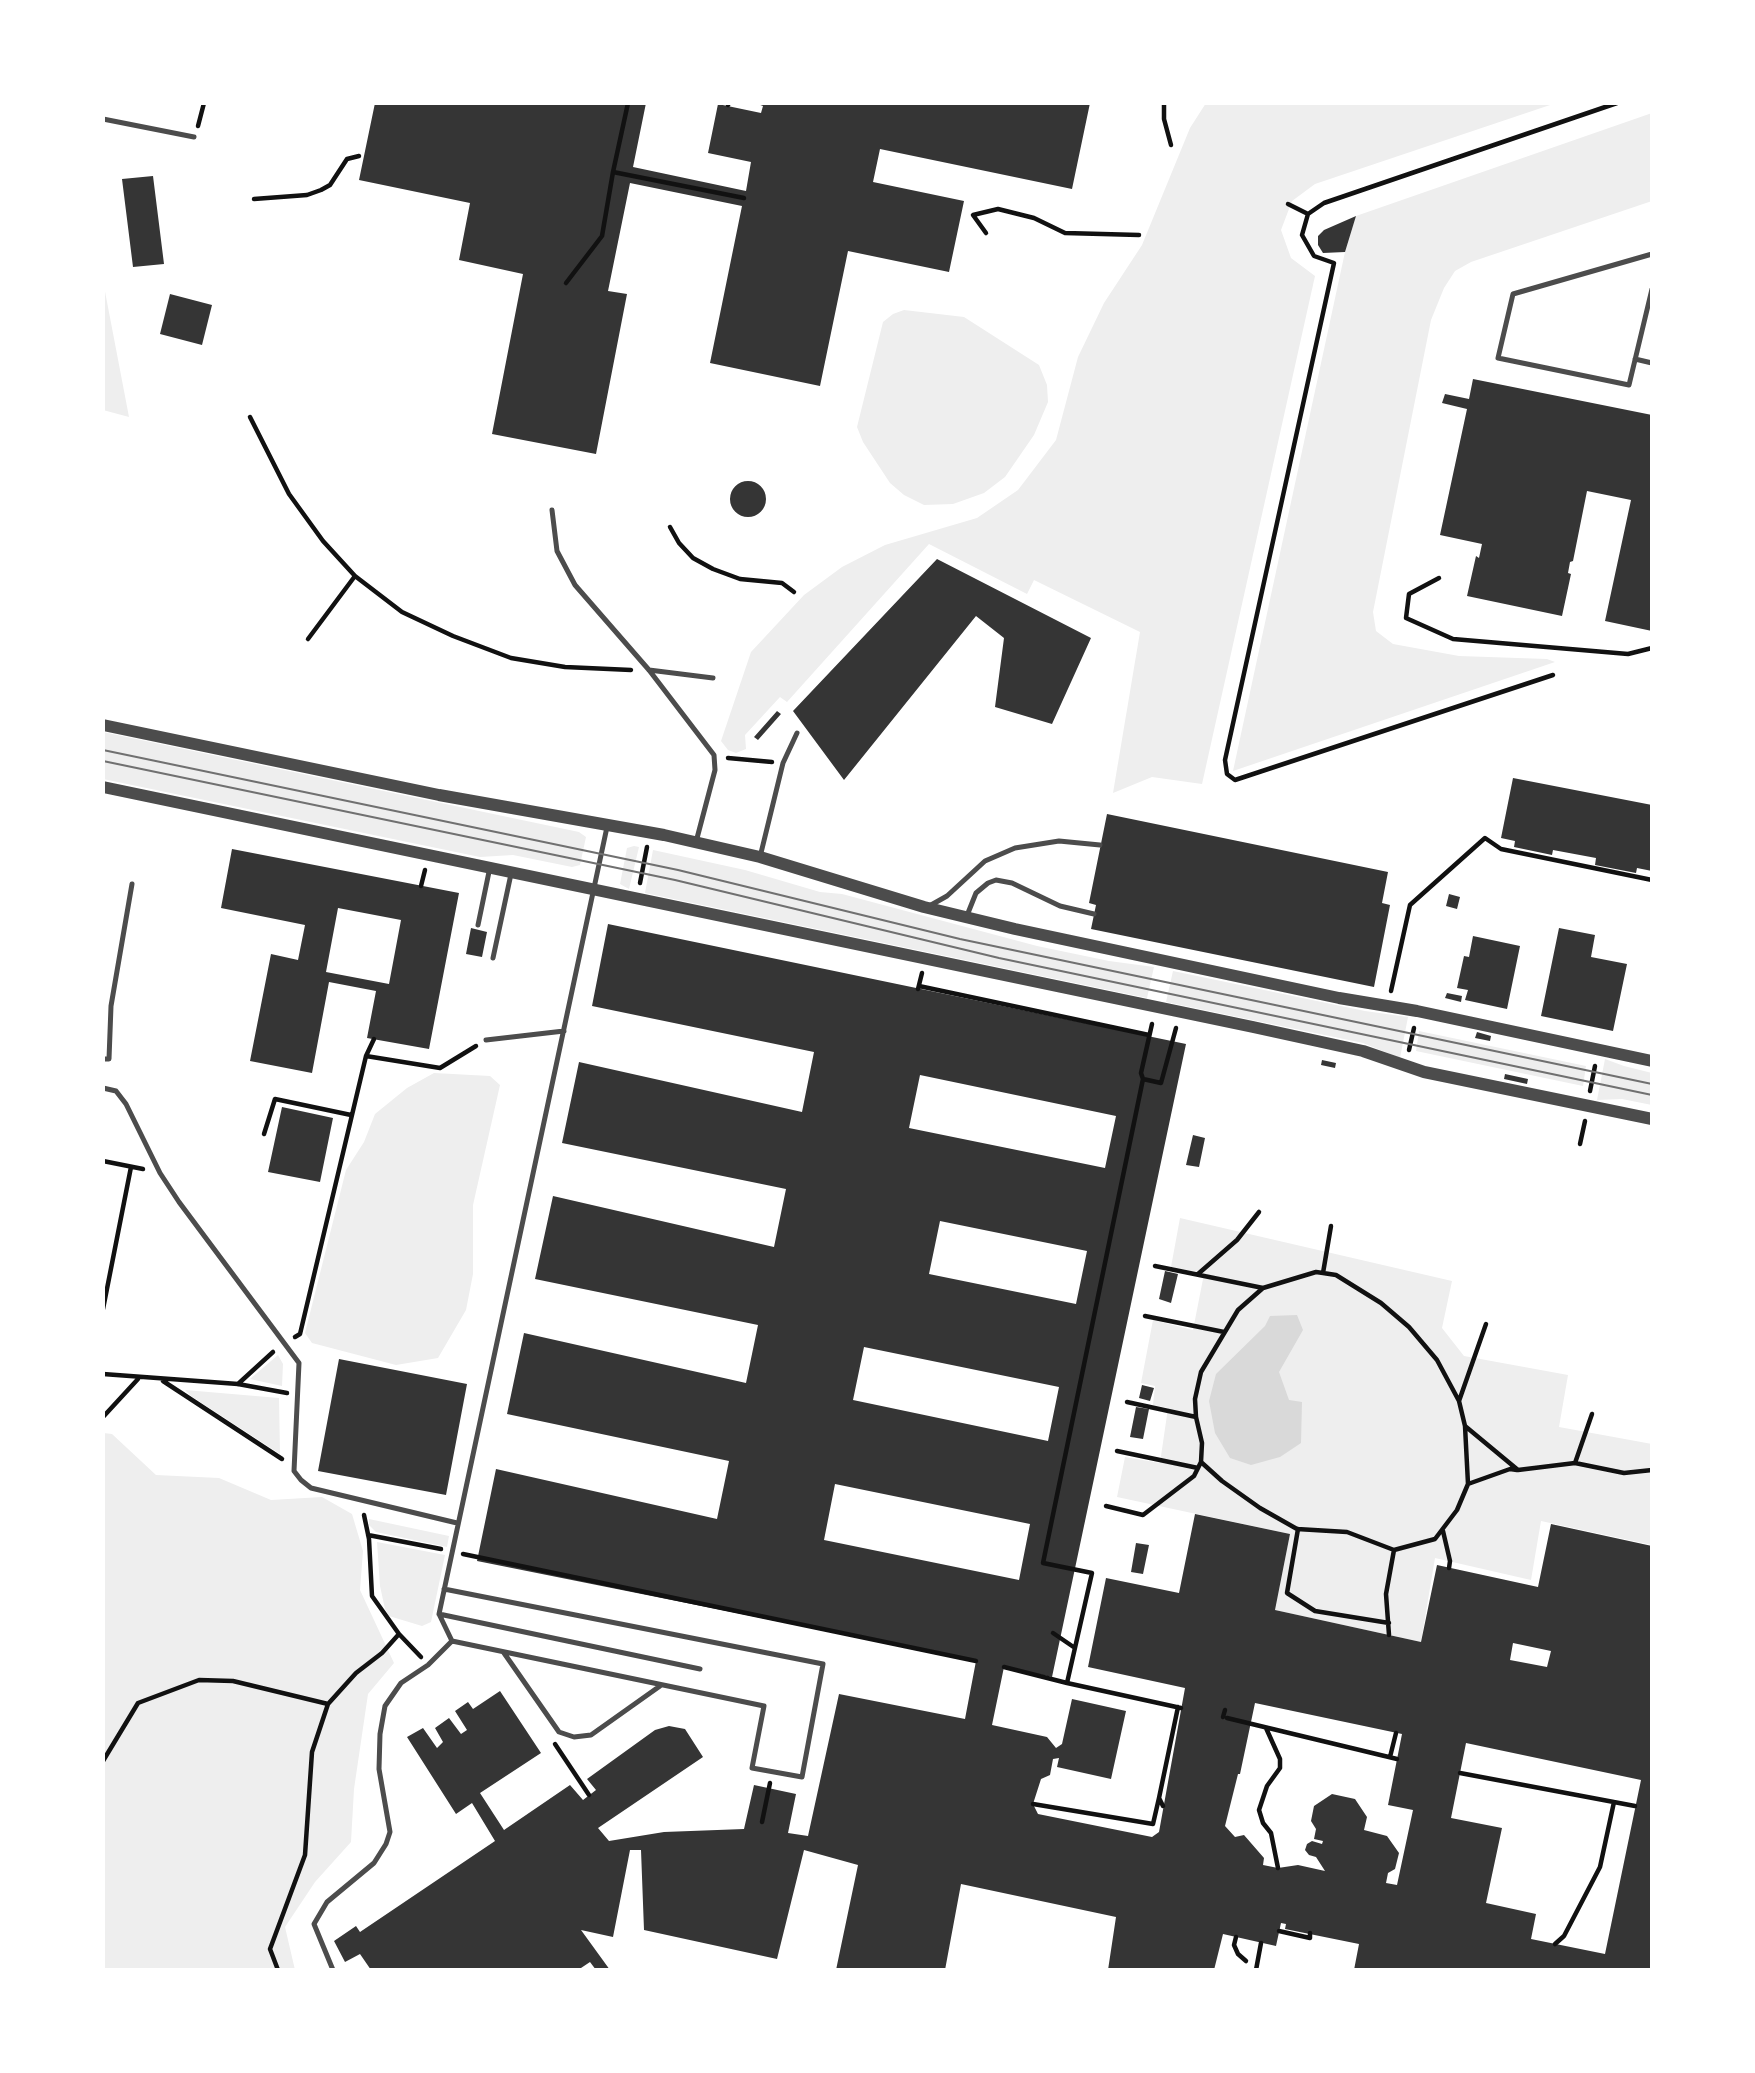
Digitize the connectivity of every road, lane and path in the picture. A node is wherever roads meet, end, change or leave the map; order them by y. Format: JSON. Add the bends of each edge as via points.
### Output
{"nodes":[{"id":1,"x":204,"y":103,"type":"edge"},
{"id":2,"x":628,"y":103,"type":"edge"},
{"id":3,"x":1164,"y":103,"type":"edge"},
{"id":4,"x":1617,"y":103,"type":"edge"},
{"id":5,"x":103,"y":119,"type":"edge"},
{"id":6,"x":194,"y":137,"type":"joint"},
{"id":7,"x":1171,"y":145,"type":"dead end"},
{"id":8,"x":359,"y":156,"type":"dead end"},
{"id":9,"x":613,"y":172,"type":"junction"},
{"id":10,"x":254,"y":198,"type":"dead end"},
{"id":11,"x":744,"y":198,"type":"dead end"},
{"id":12,"x":1288,"y":204,"type":"dead end"},
{"id":13,"x":1308,"y":214,"type":"junction"},
{"id":14,"x":986,"y":233,"type":"dead end"},
{"id":15,"x":1139,"y":235,"type":"dead end"},
{"id":16,"x":1652,"y":254,"type":"edge"},
{"id":17,"x":566,"y":283,"type":"dead end"},
{"id":18,"x":1652,"y":289,"type":"edge"},
{"id":19,"x":1635,"y":359,"type":"junction"},
{"id":20,"x":1652,"y":363,"type":"edge"},
{"id":21,"x":250,"y":417,"type":"dead end"},
{"id":22,"x":552,"y":510,"type":"dead end"},
{"id":23,"x":670,"y":527,"type":"dead end"},
{"id":24,"x":355,"y":576,"type":"junction"},
{"id":25,"x":1439,"y":578,"type":"dead end"},
{"id":26,"x":794,"y":592,"type":"dead end"},
{"id":27,"x":308,"y":639,"type":"dead end"},
{"id":28,"x":1652,"y":648,"type":"edge"},
{"id":29,"x":649,"y":670,"type":"junction"},
{"id":30,"x":1553,"y":675,"type":"dead end"},
{"id":31,"x":713,"y":678,"type":"dead end"},
{"id":32,"x":103,"y":725,"type":"edge"},
{"id":33,"x":797,"y":733,"type":"dead end"},
{"id":34,"x":714,"y":755,"type":"junction"},
{"id":35,"x":783,"y":763,"type":"junction"},
{"id":36,"x":103,"y":787,"type":"edge"},
{"id":37,"x":608,"y":824,"type":"junction"},
{"id":38,"x":650,"y":832,"type":"junction"},
{"id":39,"x":696,"y":842,"type":"junction"},
{"id":40,"x":1100,"y":845,"type":"dead end"},
{"id":41,"x":760,"y":857,"type":"junction"},
{"id":42,"x":490,"y":867,"type":"junction"},
{"id":43,"x":425,"y":869,"type":"dead end"},
{"id":44,"x":511,"y":871,"type":"junction"},
{"id":45,"x":1652,"y":880,"type":"edge"},
{"id":46,"x":132,"y":884,"type":"dead end"},
{"id":47,"x":421,"y":886,"type":"dead end"},
{"id":48,"x":594,"y":888,"type":"junction"},
{"id":49,"x":636,"y":898,"type":"junction"},
{"id":50,"x":924,"y":907,"type":"junction"},
{"id":51,"x":1094,"y":914,"type":"dead end"},
{"id":52,"x":966,"y":918,"type":"junction"},
{"id":53,"x":478,"y":925,"type":"dead end"},
{"id":54,"x":493,"y":958,"type":"dead end"},
{"id":55,"x":920,"y":979,"type":"dead end"},
{"id":56,"x":1391,"y":991,"type":"dead end"},
{"id":57,"x":1156,"y":1006,"type":"junction"},
{"id":58,"x":1418,"y":1011,"type":"junction"},
{"id":59,"x":1176,"y":1027,"type":"dead end"},
{"id":60,"x":564,"y":1031,"type":"junction"},
{"id":61,"x":1149,"y":1035,"type":"junction"},
{"id":62,"x":374,"y":1039,"type":"dead end"},
{"id":63,"x":486,"y":1040,"type":"joint"},
{"id":64,"x":366,"y":1056,"type":"junction"},
{"id":65,"x":103,"y":1059,"type":"edge"},
{"id":66,"x":1652,"y":1061,"type":"edge"},
{"id":67,"x":1406,"y":1067,"type":"junction"},
{"id":68,"x":1143,"y":1079,"type":"junction"},
{"id":69,"x":103,"y":1088,"type":"edge"},
{"id":70,"x":351,"y":1115,"type":"junction"},
{"id":71,"x":1652,"y":1119,"type":"edge"},
{"id":72,"x":264,"y":1134,"type":"dead end"},
{"id":73,"x":103,"y":1161,"type":"edge"},
{"id":74,"x":131,"y":1167,"type":"junction"},
{"id":75,"x":160,"y":1173,"type":"junction"},
{"id":76,"x":1259,"y":1212,"type":"dead end"},
{"id":77,"x":1332,"y":1226,"type":"dead end"},
{"id":78,"x":1156,"y":1266,"type":"dead end"},
{"id":79,"x":1323,"y":1273,"type":"junction"},
{"id":80,"x":1198,"y":1275,"type":"junction"},
{"id":81,"x":1263,"y":1288,"type":"junction"},
{"id":82,"x":103,"y":1309,"type":"edge"},
{"id":83,"x":1145,"y":1316,"type":"dead end"},
{"id":84,"x":1486,"y":1324,"type":"dead end"},
{"id":85,"x":1224,"y":1332,"type":"junction"},
{"id":86,"x":285,"y":1343,"type":"junction"},
{"id":87,"x":103,"y":1374,"type":"edge"},
{"id":88,"x":138,"y":1378,"type":"junction"},
{"id":89,"x":162,"y":1380,"type":"junction"},
{"id":90,"x":238,"y":1384,"type":"junction"},
{"id":91,"x":297,"y":1395,"type":"junction"},
{"id":92,"x":1459,"y":1401,"type":"junction"},
{"id":93,"x":1127,"y":1402,"type":"dead end"},
{"id":94,"x":1592,"y":1414,"type":"dead end"},
{"id":95,"x":103,"y":1417,"type":"edge"},
{"id":96,"x":1196,"y":1417,"type":"junction"},
{"id":97,"x":1465,"y":1426,"type":"junction"},
{"id":98,"x":1117,"y":1451,"type":"dead end"},
{"id":99,"x":1202,"y":1462,"type":"junction"},
{"id":100,"x":1574,"y":1463,"type":"junction"},
{"id":101,"x":294,"y":1467,"type":"junction"},
{"id":102,"x":1198,"y":1468,"type":"junction"},
{"id":103,"x":1518,"y":1470,"type":"junction"},
{"id":104,"x":1652,"y":1470,"type":"edge"},
{"id":105,"x":1468,"y":1484,"type":"junction"},
{"id":106,"x":1105,"y":1506,"type":"dead end"},
{"id":107,"x":366,"y":1520,"type":"dead end"},
{"id":108,"x":457,"y":1523,"type":"junction"},
{"id":109,"x":1298,"y":1529,"type":"junction"},
{"id":110,"x":1443,"y":1530,"type":"junction"},
{"id":111,"x":368,"y":1535,"type":"junction"},
{"id":112,"x":1394,"y":1550,"type":"junction"},
{"id":113,"x":452,"y":1552,"type":"junction"},
{"id":114,"x":476,"y":1557,"type":"dead end"},
{"id":115,"x":1449,"y":1568,"type":"dead end"},
{"id":116,"x":444,"y":1589,"type":"junction"},
{"id":117,"x":439,"y":1614,"type":"junction"},
{"id":118,"x":1390,"y":1623,"type":"junction"},
{"id":119,"x":1053,"y":1633,"type":"dead end"},
{"id":120,"x":399,"y":1634,"type":"junction"},
{"id":121,"x":1388,"y":1635,"type":"dead end"},
{"id":122,"x":452,"y":1641,"type":"junction"},
{"id":123,"x":1076,"y":1648,"type":"junction"},
{"id":124,"x":504,"y":1653,"type":"junction"},
{"id":125,"x":976,"y":1661,"type":"dead end"},
{"id":126,"x":429,"y":1665,"type":"junction"},
{"id":127,"x":1004,"y":1667,"type":"dead end"},
{"id":128,"x":700,"y":1669,"type":"dead end"},
{"id":129,"x":1067,"y":1682,"type":"junction"},
{"id":130,"x":661,"y":1686,"type":"junction"},
{"id":131,"x":328,"y":1704,"type":"junction"},
{"id":132,"x":1225,"y":1710,"type":"dead end"},
{"id":133,"x":1266,"y":1728,"type":"junction"},
{"id":134,"x":559,"y":1732,"type":"junction"},
{"id":135,"x":1396,"y":1733,"type":"dead end"},
{"id":136,"x":103,"y":1740,"type":"edge"},
{"id":137,"x":113,"y":1744,"type":"junction"},
{"id":138,"x":1390,"y":1757,"type":"junction"},
{"id":139,"x":1397,"y":1759,"type":"dead end"},
{"id":140,"x":103,"y":1761,"type":"edge"},
{"id":141,"x":772,"y":1771,"type":"junction"},
{"id":142,"x":1460,"y":1773,"type":"dead end"},
{"id":143,"x":589,"y":1795,"type":"dead end"},
{"id":144,"x":1159,"y":1798,"type":"junction"},
{"id":145,"x":1614,"y":1802,"type":"junction"},
{"id":146,"x":1033,"y":1804,"type":"dead end"},
{"id":147,"x":1163,"y":1806,"type":"dead end"},
{"id":148,"x":1636,"y":1807,"type":"dead end"},
{"id":149,"x":762,"y":1822,"type":"dead end"},
{"id":150,"x":1278,"y":1868,"type":"dead end"},
{"id":151,"x":1279,"y":1931,"type":"dead end"},
{"id":152,"x":1310,"y":1933,"type":"dead end"},
{"id":153,"x":1236,"y":1937,"type":"dead end"},
{"id":154,"x":1261,"y":1943,"type":"dead end"},
{"id":155,"x":1555,"y":1944,"type":"dead end"},
{"id":156,"x":1246,"y":1961,"type":"dead end"},
{"id":157,"x":278,"y":1970,"type":"edge"},
{"id":158,"x":333,"y":1970,"type":"edge"},
{"id":159,"x":1256,"y":1970,"type":"edge"}],
"edges":[{"from":1,"to":6,"type":"path"},
{"from":2,"to":9,"type":"path"},
{"from":3,"to":7,"type":"path"},
{"from":4,"to":13,"type":"path","via":[[1324,203]]},
{"from":5,"to":6,"type":"lane"},
{"from":8,"to":10,"type":"path","via":[[347,159],[330,185],[321,190]]},
{"from":9,"to":11,"type":"path"},
{"from":9,"to":17,"type":"path","via":[[602,236]]},
{"from":12,"to":13,"type":"path"},
{"from":13,"to":30,"type":"path","via":[[1302,235],[1314,256],[1334,264],[1225,760],[1227,774],[1235,780]]},
{"from":14,"to":15,"type":"path","via":[[973,215],[998,209],[1034,218],[1065,233]]},
{"from":16,"to":19,"type":"lane","via":[[1513,294],[1498,358],[1629,385]]},
{"from":18,"to":19,"type":"lane"},
{"from":19,"to":20,"type":"lane"},
{"from":21,"to":24,"type":"path","via":[[289,494]]},
{"from":22,"to":29,"type":"lane","via":[[557,551],[575,585]]},
{"from":23,"to":26,"type":"path","via":[[694,558],[713,569],[740,579],[782,583]]},
{"from":24,"to":27,"type":"path"},
{"from":24,"to":29,"type":"path","via":[[402,612],[511,658],[565,667]]},
{"from":25,"to":28,"type":"path","via":[[1409,594],[1406,618],[1453,639],[1628,654]]},
{"from":29,"to":31,"type":"lane"},
{"from":29,"to":34,"type":"lane"},
{"from":32,"to":37,"type":"street"},
{"from":33,"to":35,"type":"lane"},
{"from":34,"to":35,"type":"path"},
{"from":34,"to":39,"type":"lane","via":[[715,770]]},
{"from":35,"to":41,"type":"lane"},
{"from":36,"to":42,"type":"street"},
{"from":37,"to":38,"type":"street"},
{"from":37,"to":48,"type":"lane"},
{"from":38,"to":39,"type":"street"},
{"from":38,"to":49,"type":"path"},
{"from":39,"to":41,"type":"street"},
{"from":40,"to":50,"type":"lane","via":[[1059,841],[1014,848],[985,861],[947,896]]},
{"from":41,"to":50,"type":"street"},
{"from":42,"to":44,"type":"street"},
{"from":42,"to":53,"type":"lane"},
{"from":43,"to":47,"type":"path"},
{"from":44,"to":48,"type":"street"},
{"from":44,"to":54,"type":"lane"},
{"from":45,"to":56,"type":"path","via":[[1502,849],[1485,838],[1410,905]]},
{"from":46,"to":65,"type":"lane","via":[[111,1006],[109,1059]]},
{"from":48,"to":49,"type":"street"},
{"from":48,"to":60,"type":"lane"},
{"from":49,"to":57,"type":"street"},
{"from":50,"to":52,"type":"street"},
{"from":51,"to":52,"type":"lane","via":[[1060,906],[996,880],[976,893]]},
{"from":52,"to":58,"type":"street","via":[[1312,993]]},
{"from":55,"to":61,"type":"path","via":[[918,988]]},
{"from":57,"to":61,"type":"path"},
{"from":57,"to":67,"type":"street","via":[[1356,1049]]},
{"from":58,"to":66,"type":"street"},
{"from":58,"to":67,"type":"path"},
{"from":59,"to":68,"type":"path","via":[[1161,1083]]},
{"from":60,"to":63,"type":"lane"},
{"from":60,"to":108,"type":"lane"},
{"from":61,"to":68,"type":"path"},
{"from":62,"to":64,"type":"path"},
{"from":63,"to":64,"type":"path","via":[[440,1068]]},
{"from":64,"to":70,"type":"path"},
{"from":67,"to":71,"type":"street"},
{"from":68,"to":123,"type":"path","via":[[1043,1563],[1091,1573]]},
{"from":69,"to":75,"type":"lane","via":[[116,1091],[126,1104]]},
{"from":70,"to":72,"type":"path","via":[[275,1099]]},
{"from":70,"to":86,"type":"path","via":[[300,1334]]},
{"from":73,"to":74,"type":"path"},
{"from":74,"to":75,"type":"path"},
{"from":74,"to":82,"type":"path"},
{"from":75,"to":86,"type":"lane"},
{"from":76,"to":80,"type":"path","via":[[1237,1240]]},
{"from":77,"to":79,"type":"path"},
{"from":78,"to":80,"type":"path"},
{"from":79,"to":81,"type":"path"},
{"from":79,"to":92,"type":"path","via":[[1336,1275],[1381,1303],[1409,1327],[1437,1360]]},
{"from":80,"to":81,"type":"path"},
{"from":81,"to":85,"type":"path","via":[[1238,1310]]},
{"from":83,"to":85,"type":"path"},
{"from":84,"to":92,"type":"path"},
{"from":85,"to":96,"type":"path","via":[[1201,1372]]},
{"from":86,"to":90,"type":"path"},
{"from":86,"to":91,"type":"lane","via":[[299,1363]]},
{"from":87,"to":88,"type":"path"},
{"from":88,"to":89,"type":"path"},
{"from":88,"to":95,"type":"path"},
{"from":89,"to":90,"type":"path"},
{"from":89,"to":101,"type":"path"},
{"from":90,"to":91,"type":"path"},
{"from":91,"to":101,"type":"lane"},
{"from":92,"to":97,"type":"path"},
{"from":93,"to":96,"type":"path"},
{"from":94,"to":100,"type":"path"},
{"from":96,"to":99,"type":"path"},
{"from":97,"to":103,"type":"path"},
{"from":97,"to":105,"type":"path"},
{"from":98,"to":102,"type":"path"},
{"from":99,"to":102,"type":"path"},
{"from":99,"to":109,"type":"path","via":[[1260,1508]]},
{"from":100,"to":103,"type":"path"},
{"from":100,"to":104,"type":"path","via":[[1624,1473]]},
{"from":101,"to":108,"type":"lane","via":[[300,1480],[311,1488]]},
{"from":102,"to":106,"type":"path","via":[[1143,1515]]},
{"from":103,"to":105,"type":"path"},
{"from":105,"to":110,"type":"path"},
{"from":107,"to":111,"type":"path"},
{"from":108,"to":113,"type":"lane"},
{"from":109,"to":112,"type":"path","via":[[1347,1532]]},
{"from":109,"to":118,"type":"path","via":[[1287,1592],[1315,1611]]},
{"from":110,"to":112,"type":"path","via":[[1435,1539]]},
{"from":110,"to":115,"type":"path"},
{"from":111,"to":113,"type":"path"},
{"from":111,"to":120,"type":"path","via":[[372,1596]]},
{"from":112,"to":118,"type":"path","via":[[1386,1594]]},
{"from":113,"to":116,"type":"lane"},
{"from":114,"to":125,"type":"path"},
{"from":116,"to":117,"type":"lane"},
{"from":116,"to":141,"type":"lane","via":[[823,1664],[802,1777]]},
{"from":117,"to":122,"type":"lane"},
{"from":117,"to":128,"type":"lane"},
{"from":118,"to":121,"type":"path"},
{"from":119,"to":123,"type":"path"},
{"from":120,"to":126,"type":"path"},
{"from":120,"to":131,"type":"path"},
{"from":122,"to":124,"type":"lane"},
{"from":122,"to":126,"type":"lane"},
{"from":123,"to":129,"type":"path"},
{"from":124,"to":130,"type":"lane"},
{"from":124,"to":134,"type":"lane"},
{"from":126,"to":158,"type":"lane","via":[[401,1684],[385,1706],[379,1769],[390,1832],[386,1844],[373,1863],[327,1902],[314,1924]]},
{"from":127,"to":129,"type":"path"},
{"from":129,"to":144,"type":"path","via":[[1179,1707]]},
{"from":130,"to":134,"type":"lane","via":[[591,1735],[574,1737]]},
{"from":130,"to":141,"type":"lane","via":[[764,1706],[751,1768]]},
{"from":131,"to":137,"type":"path","via":[[233,1681],[199,1680],[138,1703]]},
{"from":131,"to":157,"type":"path","via":[[312,1752],[304,1855],[271,1949]]},
{"from":132,"to":133,"type":"path","via":[[1225,1718]]},
{"from":133,"to":138,"type":"path"},
{"from":133,"to":150,"type":"path","via":[[1280,1768],[1267,1786],[1259,1810],[1271,1833]]},
{"from":134,"to":143,"type":"path","via":[[554,1746]]},
{"from":135,"to":138,"type":"path"},
{"from":136,"to":137,"type":"path"},
{"from":137,"to":140,"type":"path"},
{"from":138,"to":139,"type":"path"},
{"from":141,"to":149,"type":"path"},
{"from":142,"to":145,"type":"path"},
{"from":144,"to":146,"type":"path","via":[[1153,1824]]},
{"from":144,"to":147,"type":"path"},
{"from":145,"to":148,"type":"path"},
{"from":145,"to":155,"type":"path","via":[[1600,1867],[1564,1936]]},
{"from":151,"to":152,"type":"path","via":[[1310,1938]]},
{"from":153,"to":156,"type":"path","via":[[1234,1945]]},
{"from":154,"to":159,"type":"path"}]}
